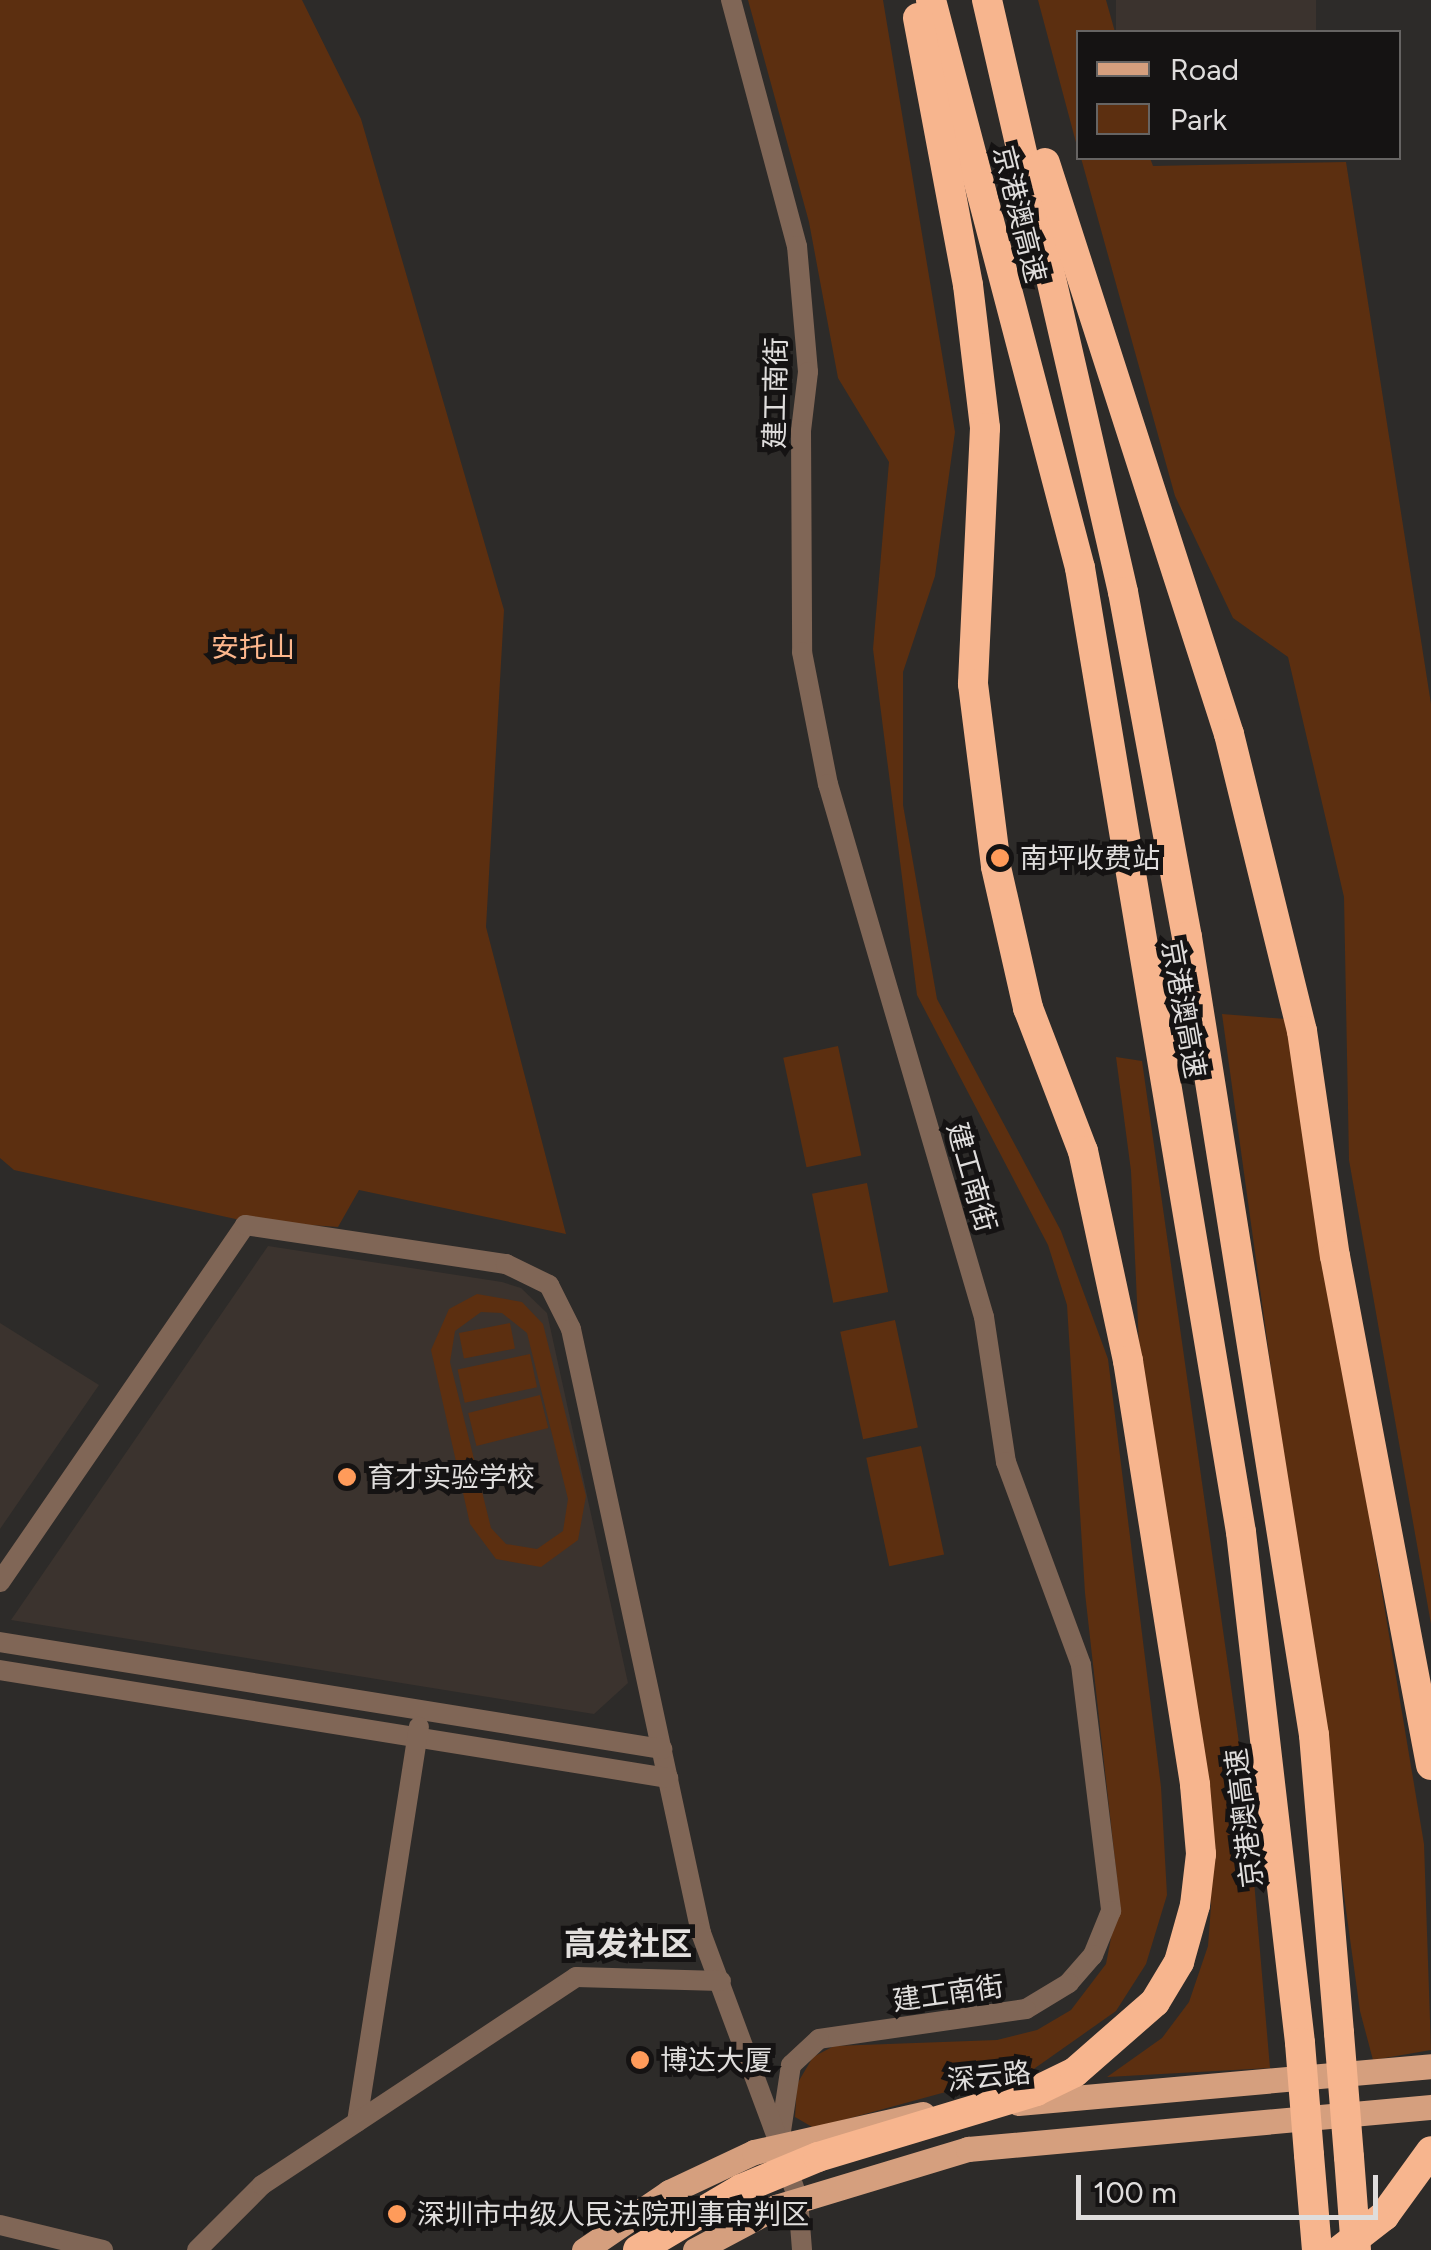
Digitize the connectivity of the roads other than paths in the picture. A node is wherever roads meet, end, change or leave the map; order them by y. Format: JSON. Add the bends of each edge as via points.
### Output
{"nodes":[{"id":1,"x":732,"y":0,"type":"edge"},
{"id":2,"x":914,"y":0,"type":"edge"},
{"id":3,"x":931,"y":0,"type":"edge"},
{"id":4,"x":987,"y":0,"type":"edge"},
{"id":5,"x":996,"y":0,"type":"edge"},
{"id":6,"x":0,"y":1582,"type":"edge"},
{"id":7,"x":0,"y":1642,"type":"edge"},
{"id":8,"x":0,"y":1670,"type":"edge"},
{"id":9,"x":422,"y":1710,"type":"junction"},
{"id":10,"x":418,"y":1738,"type":"junction"},
{"id":11,"x":662,"y":1750,"type":"junction"},
{"id":12,"x":1431,"y":1766,"type":"edge"},
{"id":13,"x":668,"y":1778,"type":"junction"},
{"id":14,"x":722,"y":1981,"type":"junction"},
{"id":15,"x":1431,"y":2066,"type":"edge"},
{"id":16,"x":1431,"y":2107,"type":"edge"},
{"id":17,"x":357,"y":2122,"type":"junction"},
{"id":18,"x":779,"y":2144,"type":"junction"},
{"id":19,"x":1431,"y":2151,"type":"edge"},
{"id":20,"x":798,"y":2199,"type":"junction"},
{"id":21,"x":0,"y":2225,"type":"edge"},
{"id":22,"x":103,"y":2250,"type":"edge"},
{"id":23,"x":198,"y":2250,"type":"edge"},
{"id":24,"x":584,"y":2250,"type":"edge"},
{"id":25,"x":638,"y":2250,"type":"edge"},
{"id":26,"x":695,"y":2250,"type":"edge"},
{"id":27,"x":802,"y":2250,"type":"edge"},
{"id":28,"x":1318,"y":2250,"type":"edge"},
{"id":29,"x":1340,"y":2250,"type":"edge"},
{"id":30,"x":1356,"y":2250,"type":"edge"}],
"edges":[{"from":1,"to":18,"type":"street","name":"建工南街","via":[[797,246],[808,372],[801,430],[802,652],[828,784],[984,1317],[1006,1462],[1080,1664],[1111,1912],[1093,1955],[1069,1984],[1026,2009],[844,2034],[808,2046],[787,2077]]},
{"from":2,"to":25,"type":"highway","bridge":true,"via":[[968,285],[985,428],[973,684],[996,866],[1028,1008],[1083,1151],[1128,1361],[1195,1785],[1201,1854],[1195,1905],[1179,1962],[1155,2002],[1075,2072],[1036,2092],[818,2157],[740,2189]]},
{"from":3,"to":28,"type":"highway","name":"京港澳高速","bridge":true,"via":[[1080,568],[1241,1532]]},
{"from":4,"to":30,"type":"highway","name":"京港澳高速","bridge":true,"via":[[1124,592],[1187,937],[1314,1735]]},
{"from":5,"to":12,"type":"highway","via":[[1228,734],[1302,1031],[1335,1256]]},
{"from":6,"to":11,"type":"street","via":[[245,1226],[506,1264],[549,1285],[564,1305]]},
{"from":7,"to":9,"type":"street"},
{"from":8,"to":10,"type":"street"},
{"from":9,"to":10,"type":"street"},
{"from":9,"to":11,"type":"street"},
{"from":10,"to":13,"type":"street"},
{"from":10,"to":17,"type":"street"},
{"from":11,"to":13,"type":"street"},
{"from":13,"to":14,"type":"street","via":[[701,1932]]},
{"from":14,"to":17,"type":"street","via":[[576,1977]]},
{"from":14,"to":18,"type":"street"},
{"from":15,"to":18,"type":"main road","name":"深云路","via":[[932,2112]]},
{"from":16,"to":20,"type":"main road","via":[[1008,2141],[904,2164]]},
{"from":17,"to":23,"type":"street","via":[[262,2184]]},
{"from":18,"to":20,"type":"street"},
{"from":18,"to":24,"type":"main road","name":"深云路","via":[[669,2192]]},
{"from":19,"to":29,"type":"highway","bridge":true,"via":[[1384,2216]]},
{"from":20,"to":26,"type":"main road"},
{"from":20,"to":27,"type":"street"},
{"from":21,"to":22,"type":"street"}]}
